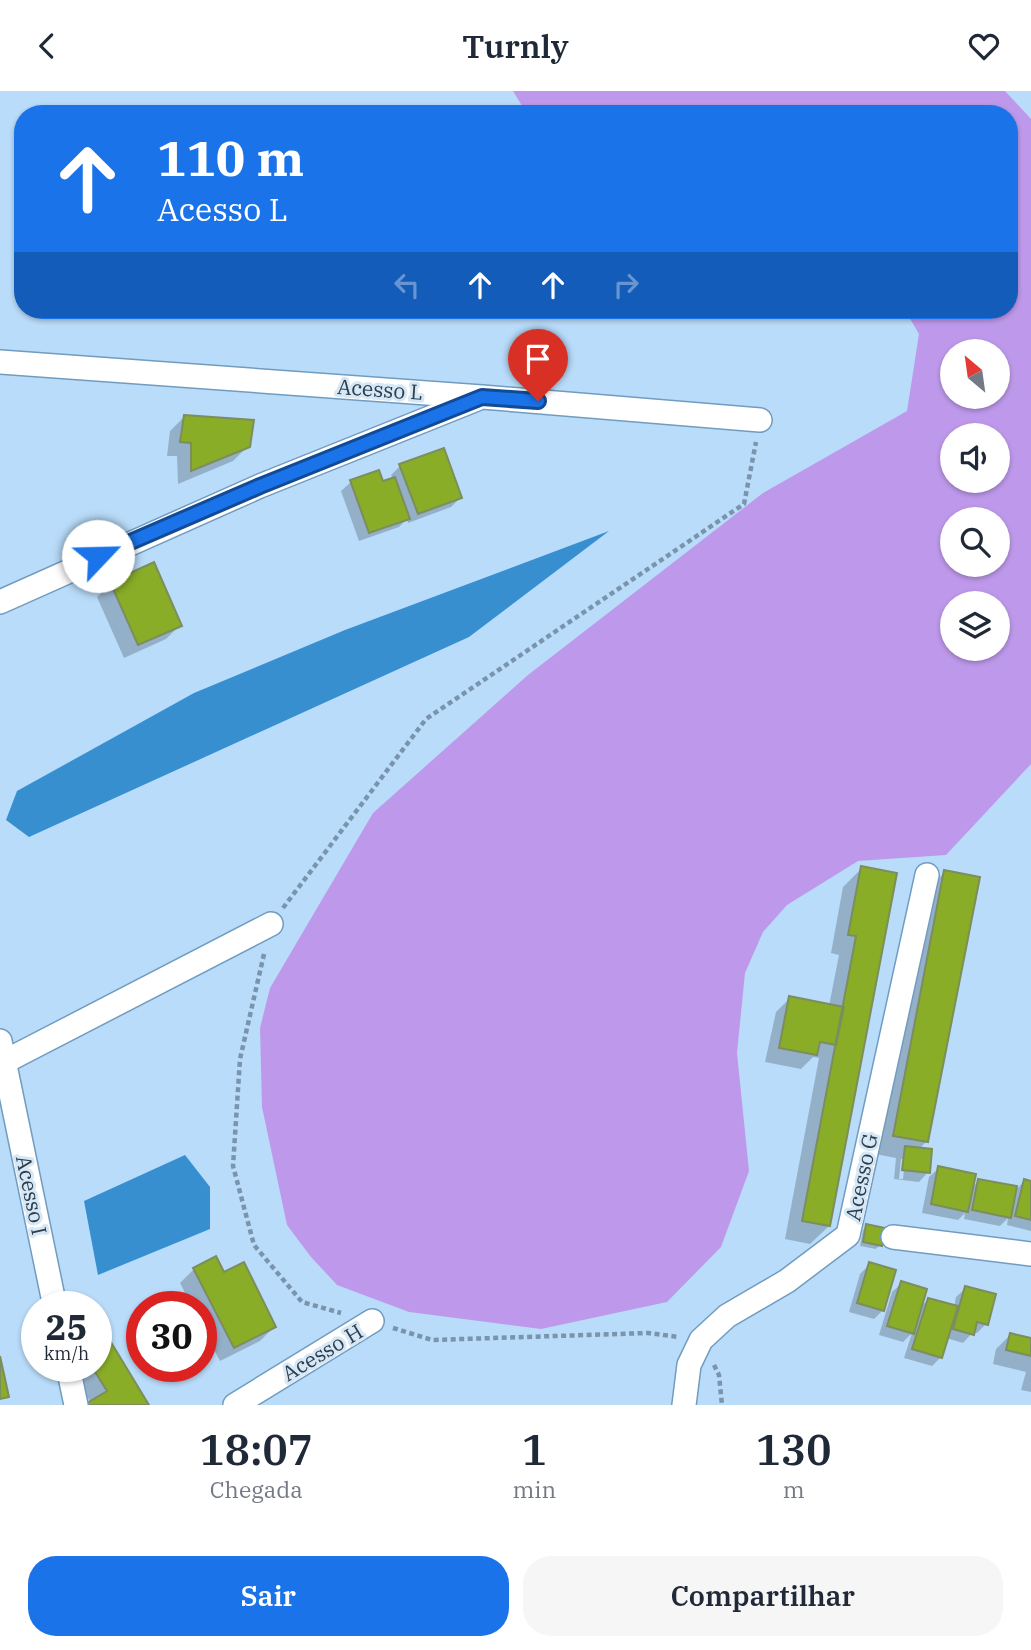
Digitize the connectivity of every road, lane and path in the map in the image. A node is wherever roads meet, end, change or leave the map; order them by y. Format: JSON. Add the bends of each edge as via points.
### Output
{"nodes":[{"id":1,"x":0,"y":362,"type":"edge"},
{"id":2,"x":410,"y":391,"type":"junction"},
{"id":3,"x":482,"y":397,"type":"junction"},
{"id":4,"x":760,"y":420,"type":"joint"},
{"id":5,"x":384,"y":436,"type":"junction"},
{"id":6,"x":0,"y":601,"type":"edge"},
{"id":7,"x":927,"y":875,"type":"dead end"},
{"id":8,"x":271,"y":924,"type":"junction"},
{"id":9,"x":2,"y":1051,"type":"edge"},
{"id":10,"x":893,"y":1237,"type":"dead end"},
{"id":11,"x":1031,"y":1254,"type":"edge"},
{"id":12,"x":52,"y":1291,"type":"edge"},
{"id":13,"x":372,"y":1321,"type":"junction"},
{"id":14,"x":701,"y":1339,"type":"junction"},
{"id":15,"x":71,"y":1382,"type":"edge"},
{"id":16,"x":76,"y":1405,"type":"edge"},
{"id":17,"x":235,"y":1405,"type":"edge"},
{"id":18,"x":684,"y":1405,"type":"edge"},
{"id":19,"x":722,"y":1405,"type":"edge"}],
"edges":[{"from":1,"to":2,"type":"street","name":"Acesso L"},
{"from":2,"to":3,"type":"street","name":"Acesso L"},
{"from":2,"to":5,"type":"street"},
{"from":3,"to":4,"type":"street","name":"Acesso L"},
{"from":3,"to":5,"type":"street"},
{"from":4,"to":8,"type":"path","via":[[744,504],[426,719]]},
{"from":5,"to":6,"type":"street"},
{"from":7,"to":14,"type":"street","name":"Acesso G","via":[[848,1235],[788,1282],[727,1316]]},
{"from":8,"to":9,"type":"street"},
{"from":8,"to":13,"type":"path","via":[[240,1059],[233,1166],[254,1245],[302,1302]]},
{"from":9,"to":12,"type":"street","name":"Acesso I"},
{"from":10,"to":11,"type":"street"},
{"from":13,"to":14,"type":"path","via":[[432,1341],[648,1333]]},
{"from":13,"to":17,"type":"street","name":"Acesso H"},
{"from":14,"to":18,"type":"street","name":"Acesso G","via":[[689,1365]]},
{"from":14,"to":19,"type":"path","via":[[719,1375]]},
{"from":15,"to":16,"type":"street"}]}
